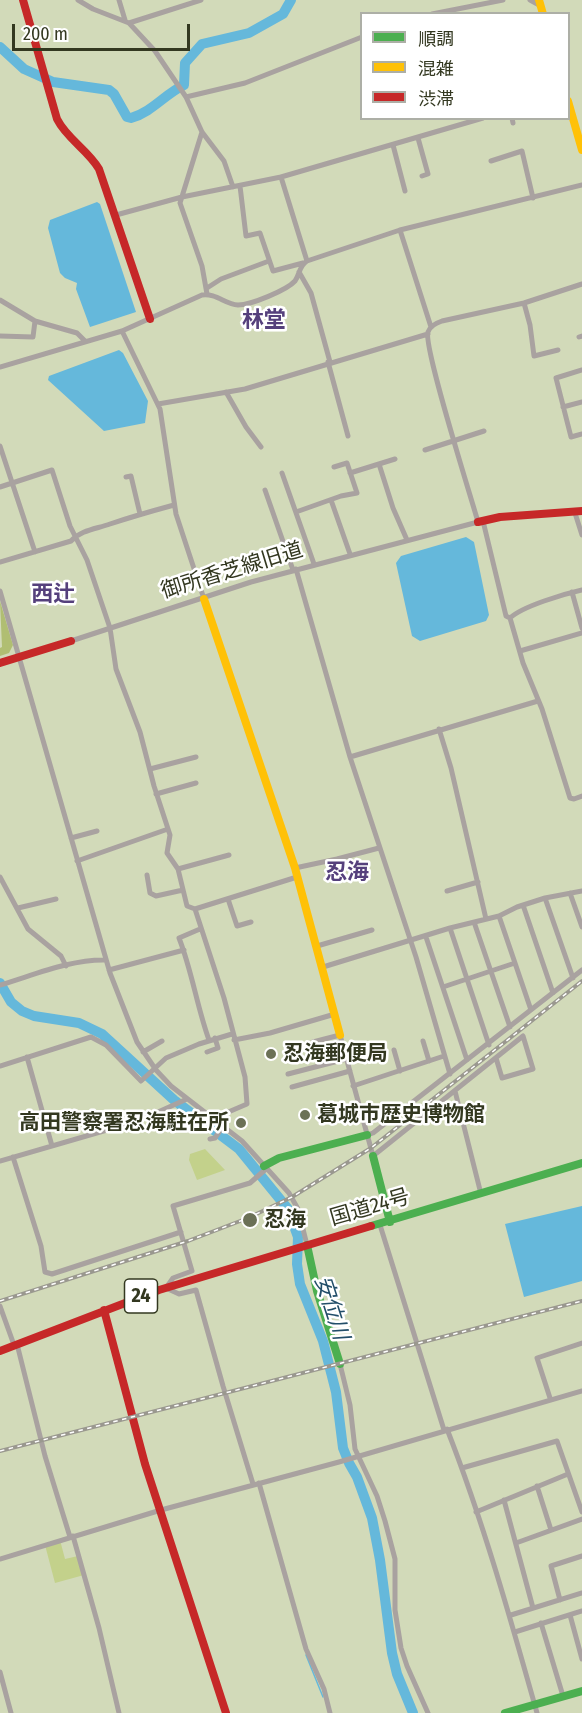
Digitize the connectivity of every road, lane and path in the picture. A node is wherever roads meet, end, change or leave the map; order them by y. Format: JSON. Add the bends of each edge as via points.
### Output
{"nodes":[{"id":1,"x":23,"y":0,"type":"edge"},
{"id":2,"x":78,"y":0,"type":"edge"},
{"id":3,"x":119,"y":0,"type":"edge"},
{"id":4,"x":201,"y":0,"type":"edge"},
{"id":5,"x":503,"y":0,"type":"edge"},
{"id":6,"x":530,"y":0,"type":"edge"},
{"id":7,"x":541,"y":6,"type":"edge"},
{"id":8,"x":454,"y":11,"type":"edge"},
{"id":9,"x":127,"y":21,"type":"junction"},
{"id":10,"x":360,"y":38,"type":"edge"},
{"id":11,"x":186,"y":97,"type":"junction"},
{"id":12,"x":570,"y":108,"type":"edge"},
{"id":13,"x":468,"y":121,"type":"edge"},
{"id":14,"x":202,"y":132,"type":"junction"},
{"id":15,"x":418,"y":138,"type":"junction"},
{"id":16,"x":393,"y":145,"type":"junction"},
{"id":17,"x":582,"y":150,"type":"edge"},
{"id":18,"x":490,"y":160,"type":"dead end"},
{"id":19,"x":422,"y":176,"type":"dead end"},
{"id":20,"x":281,"y":177,"type":"junction"},
{"id":21,"x":582,"y":185,"type":"edge"},
{"id":22,"x":236,"y":187,"type":"junction"},
{"id":23,"x":405,"y":191,"type":"dead end"},
{"id":24,"x":182,"y":197,"type":"junction"},
{"id":25,"x":533,"y":198,"type":"junction"},
{"id":26,"x":116,"y":215,"type":"junction"},
{"id":27,"x":400,"y":230,"type":"junction"},
{"id":28,"x":269,"y":261,"type":"junction"},
{"id":29,"x":305,"y":262,"type":"junction"},
{"id":30,"x":299,"y":272,"type":"junction"},
{"id":31,"x":582,"y":284,"type":"edge"},
{"id":32,"x":207,"y":291,"type":"junction"},
{"id":33,"x":0,"y":300,"type":"edge"},
{"id":34,"x":524,"y":303,"type":"junction"},
{"id":35,"x":150,"y":319,"type":"junction"},
{"id":36,"x":35,"y":321,"type":"junction"},
{"id":37,"x":431,"y":327,"type":"junction"},
{"id":38,"x":122,"y":331,"type":"junction"},
{"id":39,"x":428,"y":334,"type":"junction"},
{"id":40,"x":0,"y":336,"type":"edge"},
{"id":41,"x":85,"y":341,"type":"junction"},
{"id":42,"x":558,"y":350,"type":"dead end"},
{"id":43,"x":329,"y":362,"type":"junction"},
{"id":44,"x":0,"y":367,"type":"edge"},
{"id":45,"x":582,"y":370,"type":"edge"},
{"id":46,"x":226,"y":392,"type":"junction"},
{"id":47,"x":582,"y":402,"type":"edge"},
{"id":48,"x":158,"y":404,"type":"junction"},
{"id":49,"x":563,"y":407,"type":"junction"},
{"id":50,"x":484,"y":431,"type":"dead end"},
{"id":51,"x":582,"y":434,"type":"edge"},
{"id":52,"x":348,"y":436,"type":"dead end"},
{"id":53,"x":454,"y":440,"type":"junction"},
{"id":54,"x":0,"y":446,"type":"edge"},
{"id":55,"x":261,"y":447,"type":"dead end"},
{"id":56,"x":425,"y":450,"type":"dead end"},
{"id":57,"x":395,"y":459,"type":"dead end"},
{"id":58,"x":379,"y":464,"type":"junction"},
{"id":59,"x":334,"y":467,"type":"dead end"},
{"id":60,"x":282,"y":473,"type":"dead end"},
{"id":61,"x":350,"y":473,"type":"junction"},
{"id":62,"x":126,"y":477,"type":"dead end"},
{"id":63,"x":13,"y":483,"type":"junction"},
{"id":64,"x":0,"y":488,"type":"edge"},
{"id":65,"x":265,"y":490,"type":"dead end"},
{"id":66,"x":332,"y":500,"type":"junction"},
{"id":67,"x":174,"y":505,"type":"junction"},
{"id":68,"x":296,"y":512,"type":"junction"},
{"id":69,"x":578,"y":512,"type":"edge"},
{"id":70,"x":140,"y":514,"type":"junction"},
{"id":71,"x":480,"y":522,"type":"junction"},
{"id":72,"x":582,"y":535,"type":"edge"},
{"id":73,"x":74,"y":537,"type":"junction"},
{"id":74,"x":407,"y":540,"type":"junction"},
{"id":75,"x":35,"y":552,"type":"junction"},
{"id":76,"x":350,"y":554,"type":"junction"},
{"id":77,"x":0,"y":562,"type":"edge"},
{"id":78,"x":314,"y":564,"type":"junction"},
{"id":79,"x":295,"y":569,"type":"junction"},
{"id":80,"x":582,"y":590,"type":"edge"},
{"id":81,"x":0,"y":591,"type":"edge"},
{"id":82,"x":572,"y":592,"type":"junction"},
{"id":83,"x":204,"y":599,"type":"junction"},
{"id":84,"x":510,"y":618,"type":"junction"},
{"id":85,"x":582,"y":627,"type":"edge"},
{"id":86,"x":110,"y":628,"type":"junction"},
{"id":87,"x":582,"y":633,"type":"edge"},
{"id":88,"x":71,"y":641,"type":"joint"},
{"id":89,"x":520,"y":651,"type":"junction"},
{"id":90,"x":20,"y":657,"type":"junction"},
{"id":91,"x":0,"y":663,"type":"edge"},
{"id":92,"x":538,"y":701,"type":"junction"},
{"id":93,"x":439,"y":729,"type":"junction"},
{"id":94,"x":196,"y":757,"type":"dead end"},
{"id":95,"x":350,"y":757,"type":"junction"},
{"id":96,"x":150,"y":769,"type":"junction"},
{"id":97,"x":196,"y":783,"type":"dead end"},
{"id":98,"x":156,"y":794,"type":"junction"},
{"id":99,"x":582,"y":796,"type":"edge"},
{"id":100,"x":168,"y":829,"type":"junction"},
{"id":101,"x":98,"y":831,"type":"dead end"},
{"id":102,"x":71,"y":838,"type":"junction"},
{"id":103,"x":379,"y":848,"type":"junction"},
{"id":104,"x":229,"y":855,"type":"dead end"},
{"id":105,"x":77,"y":861,"type":"junction"},
{"id":106,"x":295,"y":868,"type":"junction"},
{"id":107,"x":178,"y":869,"type":"junction"},
{"id":108,"x":147,"y":874,"type":"dead end"},
{"id":109,"x":0,"y":877,"type":"edge"},
{"id":110,"x":297,"y":877,"type":"junction"},
{"id":111,"x":478,"y":882,"type":"junction"},
{"id":112,"x":183,"y":890,"type":"junction"},
{"id":113,"x":447,"y":891,"type":"dead end"},
{"id":114,"x":582,"y":891,"type":"edge"},
{"id":115,"x":570,"y":893,"type":"junction"},
{"id":116,"x":545,"y":898,"type":"junction"},
{"id":117,"x":56,"y":899,"type":"dead end"},
{"id":118,"x":228,"y":899,"type":"junction"},
{"id":119,"x":523,"y":905,"type":"junction"},
{"id":120,"x":18,"y":908,"type":"junction"},
{"id":121,"x":195,"y":909,"type":"junction"},
{"id":122,"x":499,"y":916,"type":"junction"},
{"id":123,"x":486,"y":919,"type":"junction"},
{"id":124,"x":250,"y":922,"type":"dead end"},
{"id":125,"x":474,"y":922,"type":"junction"},
{"id":126,"x":582,"y":927,"type":"edge"},
{"id":127,"x":200,"y":928,"type":"junction"},
{"id":128,"x":450,"y":928,"type":"junction"},
{"id":129,"x":372,"y":930,"type":"dead end"},
{"id":130,"x":426,"y":937,"type":"junction"},
{"id":131,"x":411,"y":942,"type":"junction"},
{"id":132,"x":317,"y":946,"type":"junction"},
{"id":133,"x":184,"y":950,"type":"junction"},
{"id":134,"x":106,"y":960,"type":"junction"},
{"id":135,"x":515,"y":963,"type":"junction"},
{"id":136,"x":66,"y":966,"type":"junction"},
{"id":137,"x":323,"y":967,"type":"junction"},
{"id":138,"x":109,"y":970,"type":"junction"},
{"id":139,"x":582,"y":970,"type":"edge"},
{"id":140,"x":490,"y":971,"type":"junction"},
{"id":141,"x":573,"y":978,"type":"junction"},
{"id":142,"x":466,"y":979,"type":"junction"},
{"id":143,"x":0,"y":985,"type":"edge"},
{"id":144,"x":443,"y":987,"type":"junction"},
{"id":145,"x":552,"y":993,"type":"junction"},
{"id":146,"x":531,"y":1010,"type":"junction"},
{"id":147,"x":335,"y":1014,"type":"junction"},
{"id":148,"x":510,"y":1027,"type":"junction"},
{"id":149,"x":340,"y":1035,"type":"junction"},
{"id":150,"x":233,"y":1037,"type":"junction"},
{"id":151,"x":212,"y":1039,"type":"junction"},
{"id":152,"x":162,"y":1041,"type":"dead end"},
{"id":153,"x":423,"y":1041,"type":"dead end"},
{"id":154,"x":313,"y":1042,"type":"dead end"},
{"id":155,"x":489,"y":1045,"type":"junction"},
{"id":156,"x":394,"y":1050,"type":"dead end"},
{"id":157,"x":143,"y":1052,"type":"junction"},
{"id":158,"x":207,"y":1052,"type":"dead end"},
{"id":159,"x":444,"y":1056,"type":"junction"},
{"id":160,"x":27,"y":1057,"type":"junction"},
{"id":161,"x":496,"y":1058,"type":"junction"},
{"id":162,"x":346,"y":1059,"type":"junction"},
{"id":163,"x":467,"y":1060,"type":"junction"},
{"id":164,"x":429,"y":1061,"type":"junction"},
{"id":165,"x":0,"y":1066,"type":"edge"},
{"id":166,"x":153,"y":1069,"type":"junction"},
{"id":167,"x":350,"y":1071,"type":"junction"},
{"id":168,"x":400,"y":1071,"type":"junction"},
{"id":169,"x":288,"y":1074,"type":"dead end"},
{"id":170,"x":450,"y":1074,"type":"junction"},
{"id":171,"x":354,"y":1086,"type":"junction"},
{"id":172,"x":296,"y":1088,"type":"dead end"},
{"id":173,"x":455,"y":1091,"type":"junction"},
{"id":174,"x":185,"y":1100,"type":"junction"},
{"id":175,"x":215,"y":1120,"type":"junction"},
{"id":176,"x":222,"y":1127,"type":"junction"},
{"id":177,"x":367,"y":1135,"type":"junction"},
{"id":178,"x":213,"y":1138,"type":"dead end"},
{"id":179,"x":52,"y":1146,"type":"junction"},
{"id":180,"x":373,"y":1156,"type":"junction"},
{"id":181,"x":13,"y":1157,"type":"junction"},
{"id":182,"x":0,"y":1161,"type":"edge"},
{"id":183,"x":582,"y":1163,"type":"edge"},
{"id":184,"x":265,"y":1168,"type":"junction"},
{"id":185,"x":480,"y":1194,"type":"junction"},
{"id":186,"x":390,"y":1222,"type":"junction"},
{"id":187,"x":380,"y":1225,"type":"junction"},
{"id":188,"x":182,"y":1232,"type":"junction"},
{"id":189,"x":305,"y":1246,"type":"junction"},
{"id":190,"x":166,"y":1288,"type":"junction"},
{"id":191,"x":0,"y":1306,"type":"edge"},
{"id":192,"x":104,"y":1310,"type":"junction"},
{"id":193,"x":582,"y":1343,"type":"edge"},
{"id":194,"x":15,"y":1345,"type":"junction"},
{"id":195,"x":0,"y":1350,"type":"edge"},
{"id":196,"x":340,"y":1364,"type":"joint"},
{"id":197,"x":582,"y":1391,"type":"edge"},
{"id":198,"x":550,"y":1398,"type":"junction"},
{"id":199,"x":445,"y":1429,"type":"junction"},
{"id":200,"x":356,"y":1456,"type":"junction"},
{"id":201,"x":462,"y":1468,"type":"junction"},
{"id":202,"x":568,"y":1474,"type":"junction"},
{"id":203,"x":256,"y":1483,"type":"junction"},
{"id":204,"x":537,"y":1486,"type":"junction"},
{"id":205,"x":504,"y":1500,"type":"junction"},
{"id":206,"x":161,"y":1510,"type":"junction"},
{"id":207,"x":476,"y":1512,"type":"junction"},
{"id":208,"x":582,"y":1512,"type":"edge"},
{"id":209,"x":582,"y":1519,"type":"edge"},
{"id":210,"x":551,"y":1530,"type":"junction"},
{"id":211,"x":72,"y":1537,"type":"junction"},
{"id":212,"x":516,"y":1543,"type":"junction"},
{"id":213,"x":582,"y":1556,"type":"edge"},
{"id":214,"x":0,"y":1559,"type":"edge"},
{"id":215,"x":582,"y":1593,"type":"edge"},
{"id":216,"x":561,"y":1600,"type":"junction"},
{"id":217,"x":533,"y":1608,"type":"junction"},
{"id":218,"x":582,"y":1611,"type":"edge"},
{"id":219,"x":511,"y":1615,"type":"junction"},
{"id":220,"x":570,"y":1615,"type":"junction"},
{"id":221,"x":541,"y":1623,"type":"junction"},
{"id":222,"x":515,"y":1632,"type":"junction"},
{"id":223,"x":582,"y":1659,"type":"edge"},
{"id":224,"x":0,"y":1672,"type":"edge"},
{"id":225,"x":582,"y":1691,"type":"edge"},
{"id":226,"x":563,"y":1696,"type":"junction"},
{"id":227,"x":536,"y":1709,"type":"edge"},
{"id":228,"x":11,"y":1713,"type":"edge"},
{"id":229,"x":119,"y":1713,"type":"edge"},
{"id":230,"x":226,"y":1713,"type":"edge"},
{"id":231,"x":330,"y":1713,"type":"edge"},
{"id":232,"x":428,"y":1713,"type":"edge"},
{"id":233,"x":505,"y":1713,"type":"edge"}],
"edges":[{"from":1,"to":26,"type":"main road","via":[[60,127],[96,164]]},
{"from":2,"to":9,"type":"street"},
{"from":3,"to":9,"type":"street"},
{"from":4,"to":9,"type":"street"},
{"from":5,"to":8,"type":"street"},
{"from":6,"to":7,"type":"street"},
{"from":9,"to":11,"type":"street","via":[[155,51]]},
{"from":10,"to":11,"type":"street","via":[[245,83]]},
{"from":11,"to":14,"type":"street"},
{"from":12,"to":17,"type":"main road"},
{"from":13,"to":15,"type":"street"},
{"from":14,"to":22,"type":"street","via":[[224,161]]},
{"from":14,"to":24,"type":"street"},
{"from":15,"to":16,"type":"street"},
{"from":15,"to":19,"type":"street","via":[[428,174]]},
{"from":16,"to":20,"type":"street"},
{"from":16,"to":23,"type":"street"},
{"from":18,"to":25,"type":"street","via":[[522,152]]},
{"from":20,"to":22,"type":"street"},
{"from":20,"to":29,"type":"street"},
{"from":21,"to":25,"type":"street"},
{"from":22,"to":24,"type":"street"},
{"from":22,"to":28,"type":"street","via":[[246,236],[260,233]]},
{"from":24,"to":26,"type":"street"},
{"from":24,"to":32,"type":"street","via":[[180,203]]},
{"from":25,"to":27,"type":"street"},
{"from":26,"to":35,"type":"main road"},
{"from":27,"to":29,"type":"street"},
{"from":27,"to":37,"type":"street"},
{"from":28,"to":29,"type":"street","via":[[273,271]]},
{"from":28,"to":32,"type":"street","via":[[221,279]]},
{"from":29,"to":30,"type":"street"},
{"from":30,"to":32,"type":"street","via":[[289,285],[248,304],[233,304]]},
{"from":30,"to":43,"type":"street","via":[[311,293]]},
{"from":31,"to":34,"type":"street"},
{"from":32,"to":35,"type":"street"},
{"from":33,"to":36,"type":"street"},
{"from":34,"to":37,"type":"street","via":[[442,321]]},
{"from":34,"to":42,"type":"street","via":[[534,356]]},
{"from":35,"to":38,"type":"street"},
{"from":36,"to":40,"type":"street","via":[[33,337]]},
{"from":36,"to":41,"type":"street","via":[[77,333]]},
{"from":37,"to":39,"type":"street"},
{"from":38,"to":41,"type":"street"},
{"from":38,"to":48,"type":"street"},
{"from":39,"to":43,"type":"street"},
{"from":39,"to":53,"type":"street"},
{"from":41,"to":44,"type":"street"},
{"from":43,"to":46,"type":"street"},
{"from":43,"to":52,"type":"street"},
{"from":45,"to":49,"type":"street","via":[[556,378]]},
{"from":46,"to":48,"type":"street"},
{"from":46,"to":55,"type":"street"},
{"from":47,"to":49,"type":"street"},
{"from":48,"to":67,"type":"street"},
{"from":49,"to":51,"type":"street","via":[[571,437]]},
{"from":50,"to":53,"type":"street"},
{"from":53,"to":56,"type":"street"},
{"from":53,"to":71,"type":"street"},
{"from":54,"to":63,"type":"street"},
{"from":57,"to":58,"type":"street"},
{"from":58,"to":61,"type":"street"},
{"from":58,"to":74,"type":"street"},
{"from":59,"to":61,"type":"street","via":[[347,463]]},
{"from":60,"to":68,"type":"street"},
{"from":61,"to":66,"type":"street","via":[[357,493]]},
{"from":62,"to":70,"type":"street","via":[[131,476]]},
{"from":63,"to":64,"type":"street"},
{"from":63,"to":73,"type":"street","via":[[52,470]]},
{"from":63,"to":75,"type":"street"},
{"from":65,"to":79,"type":"street"},
{"from":66,"to":68,"type":"street"},
{"from":66,"to":76,"type":"street"},
{"from":67,"to":70,"type":"street"},
{"from":67,"to":83,"type":"street"},
{"from":68,"to":78,"type":"street"},
{"from":69,"to":71,"type":"main road","via":[[509,516]]},
{"from":69,"to":72,"type":"street"},
{"from":70,"to":73,"type":"street"},
{"from":71,"to":74,"type":"street","name":"御所香芝線旧道"},
{"from":71,"to":84,"type":"street","via":[[506,616]]},
{"from":73,"to":75,"type":"street"},
{"from":73,"to":86,"type":"street","via":[[87,561]]},
{"from":74,"to":76,"type":"street","name":"御所香芝線旧道"},
{"from":75,"to":77,"type":"street"},
{"from":76,"to":78,"type":"street","name":"御所香芝線旧道"},
{"from":78,"to":79,"type":"street","name":"御所香芝線旧道"},
{"from":79,"to":83,"type":"street","name":"御所香芝線旧道"},
{"from":79,"to":95,"type":"street"},
{"from":80,"to":82,"type":"street"},
{"from":81,"to":90,"type":"street"},
{"from":82,"to":84,"type":"street"},
{"from":82,"to":85,"type":"street"},
{"from":83,"to":86,"type":"street","name":"御所香芝線旧道"},
{"from":83,"to":106,"type":"main road"},
{"from":84,"to":89,"type":"street"},
{"from":86,"to":88,"type":"street","name":"御所香芝線旧道"},
{"from":86,"to":96,"type":"street","via":[[116,669]]},
{"from":87,"to":89,"type":"street"},
{"from":88,"to":90,"type":"main road","name":"御所香芝線旧道"},
{"from":89,"to":92,"type":"street"},
{"from":90,"to":91,"type":"main road","name":"御所香芝線旧道"},
{"from":90,"to":102,"type":"street"},
{"from":92,"to":93,"type":"street"},
{"from":92,"to":99,"type":"street","via":[[570,798]]},
{"from":93,"to":95,"type":"street"},
{"from":93,"to":111,"type":"street"},
{"from":94,"to":96,"type":"street"},
{"from":95,"to":103,"type":"street"},
{"from":96,"to":98,"type":"street"},
{"from":97,"to":98,"type":"street"},
{"from":98,"to":100,"type":"street"},
{"from":100,"to":105,"type":"street"},
{"from":100,"to":107,"type":"street","via":[[167,853]]},
{"from":101,"to":102,"type":"street"},
{"from":102,"to":105,"type":"street"},
{"from":103,"to":106,"type":"street"},
{"from":103,"to":131,"type":"street"},
{"from":104,"to":107,"type":"street"},
{"from":105,"to":134,"type":"street"},
{"from":106,"to":110,"type":"main road"},
{"from":107,"to":112,"type":"street"},
{"from":108,"to":112,"type":"street","via":[[150,893],[156,896]]},
{"from":109,"to":120,"type":"street"},
{"from":110,"to":118,"type":"street"},
{"from":110,"to":132,"type":"main road"},
{"from":111,"to":113,"type":"street"},
{"from":111,"to":123,"type":"street"},
{"from":112,"to":121,"type":"street","via":[[187,906]]},
{"from":114,"to":115,"type":"street"},
{"from":115,"to":116,"type":"street"},
{"from":115,"to":126,"type":"street"},
{"from":116,"to":119,"type":"street"},
{"from":116,"to":141,"type":"street"},
{"from":117,"to":120,"type":"street"},
{"from":118,"to":121,"type":"street"},
{"from":118,"to":124,"type":"street","via":[[237,926]]},
{"from":119,"to":122,"type":"street"},
{"from":119,"to":145,"type":"street"},
{"from":120,"to":136,"type":"street","via":[[28,929],[62,956]]},
{"from":121,"to":127,"type":"street"},
{"from":122,"to":123,"type":"street"},
{"from":122,"to":135,"type":"street"},
{"from":123,"to":125,"type":"street"},
{"from":125,"to":128,"type":"street"},
{"from":125,"to":140,"type":"street"},
{"from":127,"to":133,"type":"street","via":[[179,938]]},
{"from":127,"to":150,"type":"street"},
{"from":128,"to":130,"type":"street"},
{"from":128,"to":142,"type":"street"},
{"from":129,"to":132,"type":"street"},
{"from":130,"to":131,"type":"street"},
{"from":130,"to":144,"type":"street"},
{"from":131,"to":137,"type":"street"},
{"from":131,"to":159,"type":"street"},
{"from":132,"to":137,"type":"main road"},
{"from":133,"to":138,"type":"street"},
{"from":133,"to":151,"type":"street"},
{"from":134,"to":136,"type":"street"},
{"from":134,"to":138,"type":"street"},
{"from":135,"to":140,"type":"street"},
{"from":135,"to":146,"type":"street"},
{"from":136,"to":143,"type":"street"},
{"from":137,"to":147,"type":"main road"},
{"from":138,"to":157,"type":"street"},
{"from":139,"to":141,"type":"street"},
{"from":140,"to":142,"type":"street"},
{"from":140,"to":148,"type":"street"},
{"from":141,"to":145,"type":"street"},
{"from":142,"to":144,"type":"street"},
{"from":142,"to":155,"type":"street"},
{"from":144,"to":163,"type":"street"},
{"from":145,"to":146,"type":"street"},
{"from":146,"to":148,"type":"street"},
{"from":147,"to":149,"type":"main road"},
{"from":147,"to":150,"type":"street","via":[[270,1032]]},
{"from":148,"to":155,"type":"street"},
{"from":149,"to":154,"type":"street"},
{"from":149,"to":162,"type":"street"},
{"from":150,"to":151,"type":"street"},
{"from":150,"to":175,"type":"street","via":[[245,1077],[247,1104]]},
{"from":151,"to":158,"type":"street","via":[[218,1048]]},
{"from":151,"to":166,"type":"street","via":[[174,1054]]},
{"from":152,"to":157,"type":"street"},
{"from":153,"to":164,"type":"street"},
{"from":155,"to":163,"type":"street"},
{"from":156,"to":168,"type":"street"},
{"from":157,"to":166,"type":"street"},
{"from":159,"to":164,"type":"street"},
{"from":159,"to":170,"type":"street"},
{"from":160,"to":165,"type":"street"},
{"from":160,"to":166,"type":"street","via":[[91,1037],[106,1046],[141,1081]]},
{"from":160,"to":179,"type":"street"},
{"from":161,"to":161,"type":"street","via":[[523,1036],[532,1069],[502,1078]]},
{"from":161,"to":173,"type":"street"},
{"from":162,"to":167,"type":"street"},
{"from":162,"to":169,"type":"street"},
{"from":163,"to":170,"type":"street"},
{"from":164,"to":168,"type":"street"},
{"from":166,"to":174,"type":"street"},
{"from":167,"to":171,"type":"street"},
{"from":167,"to":172,"type":"street","via":[[317,1076]]},
{"from":168,"to":171,"type":"street"},
{"from":170,"to":177,"type":"street"},
{"from":171,"to":177,"type":"street"},
{"from":173,"to":180,"type":"street"},
{"from":173,"to":185,"type":"street"},
{"from":174,"to":175,"type":"street"},
{"from":174,"to":179,"type":"street","via":[[138,1120]]},
{"from":175,"to":176,"type":"street"},
{"from":176,"to":178,"type":"street"},
{"from":176,"to":184,"type":"street","via":[[250,1149]]},
{"from":177,"to":180,"type":"street"},
{"from":177,"to":184,"type":"main road","via":[[279,1158]]},
{"from":179,"to":181,"type":"street"},
{"from":180,"to":186,"type":"main road"},
{"from":181,"to":182,"type":"street"},
{"from":181,"to":188,"type":"street","via":[[41,1246],[45,1272],[52,1274]]},
{"from":183,"to":185,"type":"main road","name":"国道24号","number":"24"},
{"from":184,"to":188,"type":"street","via":[[250,1184],[173,1206]]},
{"from":184,"to":189,"type":"street","via":[[296,1204],[304,1226]]},
{"from":185,"to":186,"type":"main road","name":"国道24号","number":"24"},
{"from":186,"to":187,"type":"main road","name":"国道24号","number":"24"},
{"from":187,"to":189,"type":"main road","name":"国道24号","number":"24"},
{"from":187,"to":199,"type":"street"},
{"from":188,"to":190,"type":"street","via":[[192,1271],[173,1278]]},
{"from":189,"to":190,"type":"main road","name":"国道24号","number":"24"},
{"from":189,"to":196,"type":"main road","via":[[314,1287]]},
{"from":190,"to":192,"type":"main road","name":"国道24号","number":"24"},
{"from":190,"to":203,"type":"street","via":[[179,1294],[196,1290]]},
{"from":191,"to":194,"type":"street"},
{"from":192,"to":194,"type":"main road","name":"国道24号","number":"24"},
{"from":192,"to":206,"type":"main road"},
{"from":193,"to":198,"type":"street","via":[[537,1358]]},
{"from":194,"to":195,"type":"main road","name":"国道24号","number":"24"},
{"from":194,"to":211,"type":"street"},
{"from":196,"to":200,"type":"street"},
{"from":197,"to":198,"type":"street"},
{"from":198,"to":199,"type":"street"},
{"from":199,"to":200,"type":"street"},
{"from":199,"to":201,"type":"street"},
{"from":200,"to":203,"type":"street"},
{"from":200,"to":232,"type":"street","via":[[385,1521],[394,1559],[395,1610],[402,1648]]},
{"from":201,"to":202,"type":"street","via":[[557,1441]]},
{"from":201,"to":207,"type":"street"},
{"from":202,"to":204,"type":"street"},
{"from":202,"to":208,"type":"street"},
{"from":203,"to":206,"type":"street"},
{"from":203,"to":231,"type":"street","via":[[306,1649]]},
{"from":204,"to":205,"type":"street"},
{"from":204,"to":210,"type":"street"},
{"from":205,"to":207,"type":"street"},
{"from":205,"to":212,"type":"street"},
{"from":206,"to":211,"type":"street"},
{"from":206,"to":230,"type":"main road"},
{"from":207,"to":219,"type":"street"},
{"from":209,"to":210,"type":"street"},
{"from":210,"to":212,"type":"street"},
{"from":211,"to":214,"type":"street"},
{"from":211,"to":229,"type":"street"},
{"from":212,"to":217,"type":"street"},
{"from":213,"to":216,"type":"street","via":[[551,1566]]},
{"from":215,"to":216,"type":"street"},
{"from":216,"to":217,"type":"street"},
{"from":217,"to":219,"type":"street"},
{"from":218,"to":220,"type":"street"},
{"from":219,"to":222,"type":"street"},
{"from":220,"to":221,"type":"street"},
{"from":220,"to":223,"type":"street"},
{"from":221,"to":222,"type":"street"},
{"from":221,"to":226,"type":"street"},
{"from":222,"to":227,"type":"street"},
{"from":224,"to":228,"type":"street"},
{"from":225,"to":226,"type":"main road"},
{"from":226,"to":227,"type":"main road"},
{"from":227,"to":233,"type":"main road"}]}
